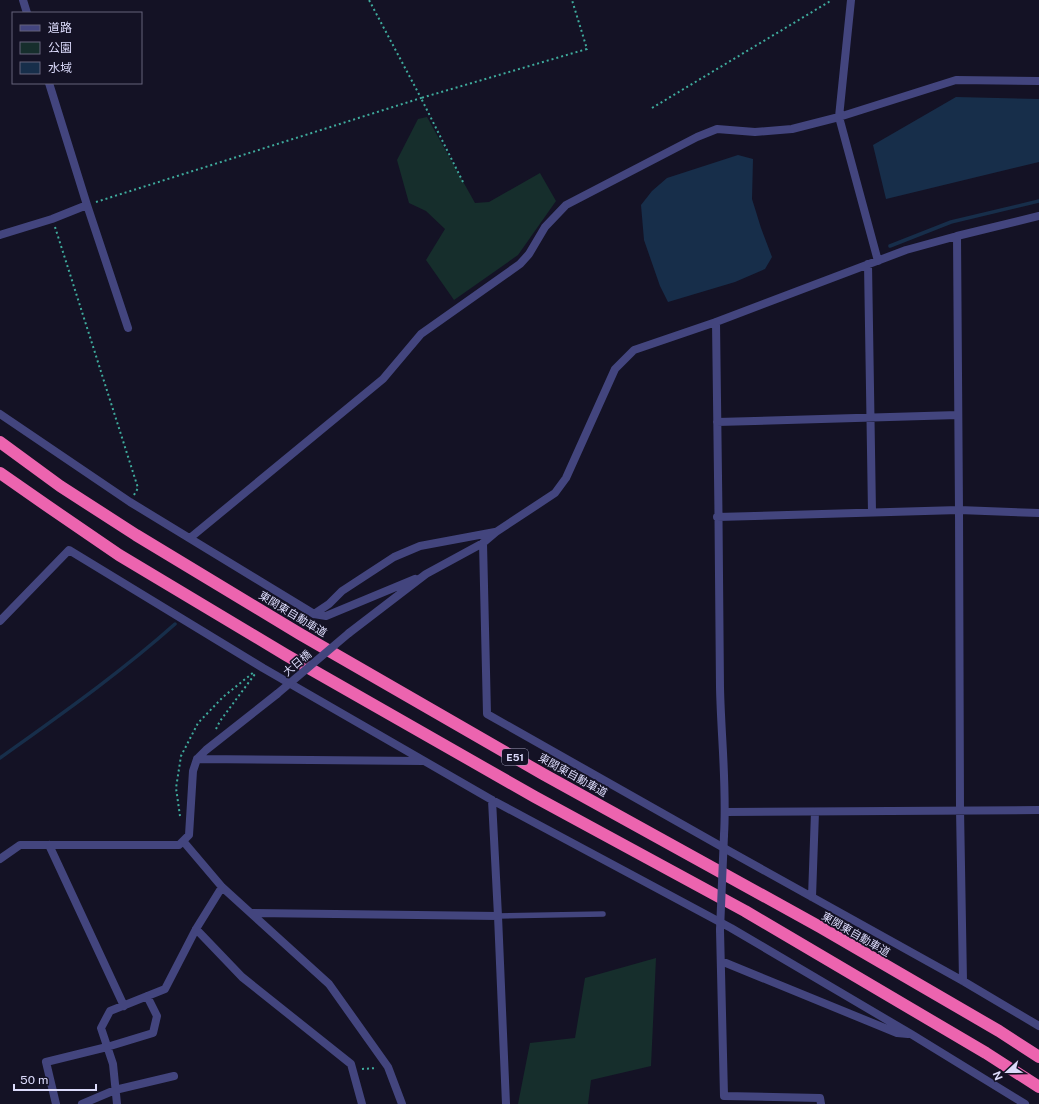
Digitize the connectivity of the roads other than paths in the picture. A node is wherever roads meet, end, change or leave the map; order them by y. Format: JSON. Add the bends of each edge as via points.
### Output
{"nodes":[{"id":1,"x":23,"y":0,"type":"edge"},
{"id":2,"x":851,"y":0,"type":"edge"},
{"id":3,"x":27,"y":12,"type":"edge"},
{"id":4,"x":1039,"y":81,"type":"edge"},
{"id":5,"x":49,"y":84,"type":"edge"},
{"id":6,"x":839,"y":117,"type":"junction"},
{"id":7,"x":87,"y":205,"type":"junction"},
{"id":8,"x":1039,"y":216,"type":"edge"},
{"id":9,"x":0,"y":235,"type":"edge"},
{"id":10,"x":957,"y":236,"type":"junction"},
{"id":11,"x":878,"y":261,"type":"junction"},
{"id":12,"x":868,"y":264,"type":"junction"},
{"id":13,"x":716,"y":322,"type":"junction"},
{"id":14,"x":128,"y":328,"type":"dead end"},
{"id":15,"x":0,"y":414,"type":"edge"},
{"id":16,"x":958,"y":415,"type":"junction"},
{"id":17,"x":870,"y":418,"type":"junction"},
{"id":18,"x":717,"y":422,"type":"junction"},
{"id":19,"x":0,"y":442,"type":"edge"},
{"id":20,"x":0,"y":473,"type":"edge"},
{"id":21,"x":959,"y":510,"type":"junction"},
{"id":22,"x":872,"y":512,"type":"junction"},
{"id":23,"x":1039,"y":513,"type":"edge"},
{"id":24,"x":718,"y":517,"type":"junction"},
{"id":25,"x":496,"y":532,"type":"junction"},
{"id":26,"x":190,"y":538,"type":"junction"},
{"id":27,"x":483,"y":543,"type":"junction"},
{"id":28,"x":426,"y":574,"type":"junction"},
{"id":29,"x":314,"y":614,"type":"junction"},
{"id":30,"x":0,"y":621,"type":"edge"},
{"id":31,"x":197,"y":759,"type":"junction"},
{"id":32,"x":424,"y":761,"type":"junction"},
{"id":33,"x":492,"y":800,"type":"junction"},
{"id":34,"x":960,"y":809,"type":"junction"},
{"id":35,"x":1039,"y":810,"type":"edge"},
{"id":36,"x":725,"y":812,"type":"junction"},
{"id":37,"x":815,"y":812,"type":"junction"},
{"id":38,"x":183,"y":841,"type":"junction"},
{"id":39,"x":49,"y":845,"type":"junction"},
{"id":40,"x":0,"y":859,"type":"edge"},
{"id":41,"x":222,"y":887,"type":"junction"},
{"id":42,"x":812,"y":897,"type":"junction"},
{"id":43,"x":251,"y":913,"type":"junction"},
{"id":44,"x":603,"y":914,"type":"dead end"},
{"id":45,"x":498,"y":916,"type":"junction"},
{"id":46,"x":196,"y":929,"type":"junction"},
{"id":47,"x":721,"y":961,"type":"junction"},
{"id":48,"x":963,"y":981,"type":"junction"},
{"id":49,"x":147,"y":996,"type":"junction"},
{"id":50,"x":124,"y":1006,"type":"junction"},
{"id":51,"x":1039,"y":1026,"type":"edge"},
{"id":52,"x":911,"y":1034,"type":"junction"},
{"id":53,"x":107,"y":1047,"type":"junction"},
{"id":54,"x":1039,"y":1056,"type":"edge"},
{"id":55,"x":174,"y":1076,"type":"dead end"},
{"id":56,"x":1039,"y":1087,"type":"edge"},
{"id":57,"x":115,"y":1090,"type":"junction"},
{"id":58,"x":56,"y":1104,"type":"edge"},
{"id":59,"x":82,"y":1104,"type":"edge"},
{"id":60,"x":117,"y":1104,"type":"edge"},
{"id":61,"x":362,"y":1104,"type":"edge"},
{"id":62,"x":402,"y":1104,"type":"edge"},
{"id":63,"x":506,"y":1104,"type":"edge"},
{"id":64,"x":821,"y":1104,"type":"edge"},
{"id":65,"x":1025,"y":1104,"type":"edge"}],
"edges":[{"from":1,"to":3,"type":"street"},
{"from":2,"to":6,"type":"street"},
{"from":4,"to":6,"type":"street","via":[[956,80]]},
{"from":5,"to":7,"type":"street"},
{"from":6,"to":11,"type":"street"},
{"from":6,"to":26,"type":"street","via":[[792,129],[755,132],[717,129],[709,131],[566,205],[545,227],[520,264],[421,334],[383,379]]},
{"from":7,"to":9,"type":"street"},
{"from":7,"to":14,"type":"street"},
{"from":8,"to":10,"type":"street"},
{"from":10,"to":11,"type":"street","via":[[906,250]]},
{"from":10,"to":16,"type":"street"},
{"from":11,"to":12,"type":"street"},
{"from":12,"to":13,"type":"street"},
{"from":12,"to":17,"type":"street"},
{"from":13,"to":18,"type":"street"},
{"from":13,"to":25,"type":"street","via":[[634,350],[615,369],[566,478],[555,493]]},
{"from":15,"to":26,"type":"street","via":[[130,502]]},
{"from":16,"to":17,"type":"street"},
{"from":16,"to":21,"type":"street"},
{"from":17,"to":18,"type":"street"},
{"from":17,"to":22,"type":"street"},
{"from":18,"to":24,"type":"street"},
{"from":19,"to":54,"type":"highway","name":"東関東自動車道","number":"E51","via":[[60,486],[136,535],[300,634],[827,931]]},
{"from":20,"to":56,"type":"highway","number":"E51","via":[[119,555],[286,655],[535,797],[745,911]]},
{"from":21,"to":22,"type":"street"},
{"from":21,"to":23,"type":"street"},
{"from":21,"to":34,"type":"street"},
{"from":22,"to":24,"type":"street"},
{"from":24,"to":36,"type":"street"},
{"from":25,"to":27,"type":"street"},
{"from":25,"to":29,"type":"street","via":[[420,546],[394,557],[342,591]]},
{"from":26,"to":29,"type":"street"},
{"from":27,"to":28,"type":"street"},
{"from":27,"to":42,"type":"street","via":[[487,714]]},
{"from":28,"to":29,"type":"street","via":[[341,611],[326,616]]},
{"from":28,"to":31,"type":"street","name":"大日橋","bridge":true,"via":[[349,633]]},
{"from":30,"to":32,"type":"street","via":[[69,550],[260,666]]},
{"from":31,"to":32,"type":"street"},
{"from":31,"to":38,"type":"street","via":[[193,771],[189,835]]},
{"from":32,"to":33,"type":"street"},
{"from":33,"to":45,"type":"street"},
{"from":33,"to":52,"type":"street","via":[[731,928]]},
{"from":34,"to":35,"type":"street"},
{"from":34,"to":37,"type":"street"},
{"from":34,"to":48,"type":"street"},
{"from":36,"to":37,"type":"street"},
{"from":36,"to":47,"type":"street","bridge":true},
{"from":37,"to":42,"type":"street"},
{"from":38,"to":39,"type":"street","via":[[179,845]]},
{"from":38,"to":41,"type":"street"},
{"from":39,"to":40,"type":"street","via":[[20,845]]},
{"from":39,"to":50,"type":"street"},
{"from":41,"to":43,"type":"street"},
{"from":41,"to":46,"type":"street"},
{"from":42,"to":48,"type":"street"},
{"from":43,"to":45,"type":"street"},
{"from":43,"to":62,"type":"street","via":[[329,984],[388,1067]]},
{"from":44,"to":45,"type":"lane"},
{"from":45,"to":63,"type":"street"},
{"from":46,"to":49,"type":"street","via":[[165,989]]},
{"from":46,"to":61,"type":"street","via":[[242,977],[351,1064]]},
{"from":47,"to":52,"type":"street","via":[[898,1033]]},
{"from":47,"to":64,"type":"street","via":[[724,1096],[820,1098]]},
{"from":48,"to":51,"type":"street"},
{"from":49,"to":50,"type":"street"},
{"from":49,"to":53,"type":"street","via":[[157,1016],[153,1033]]},
{"from":50,"to":53,"type":"street","via":[[110,1011],[100,1028]]},
{"from":52,"to":65,"type":"street"},
{"from":53,"to":57,"type":"street","via":[[113,1064]]},
{"from":53,"to":58,"type":"street","via":[[46,1062]]},
{"from":55,"to":57,"type":"street"},
{"from":57,"to":59,"type":"street"},
{"from":57,"to":60,"type":"street"}]}
